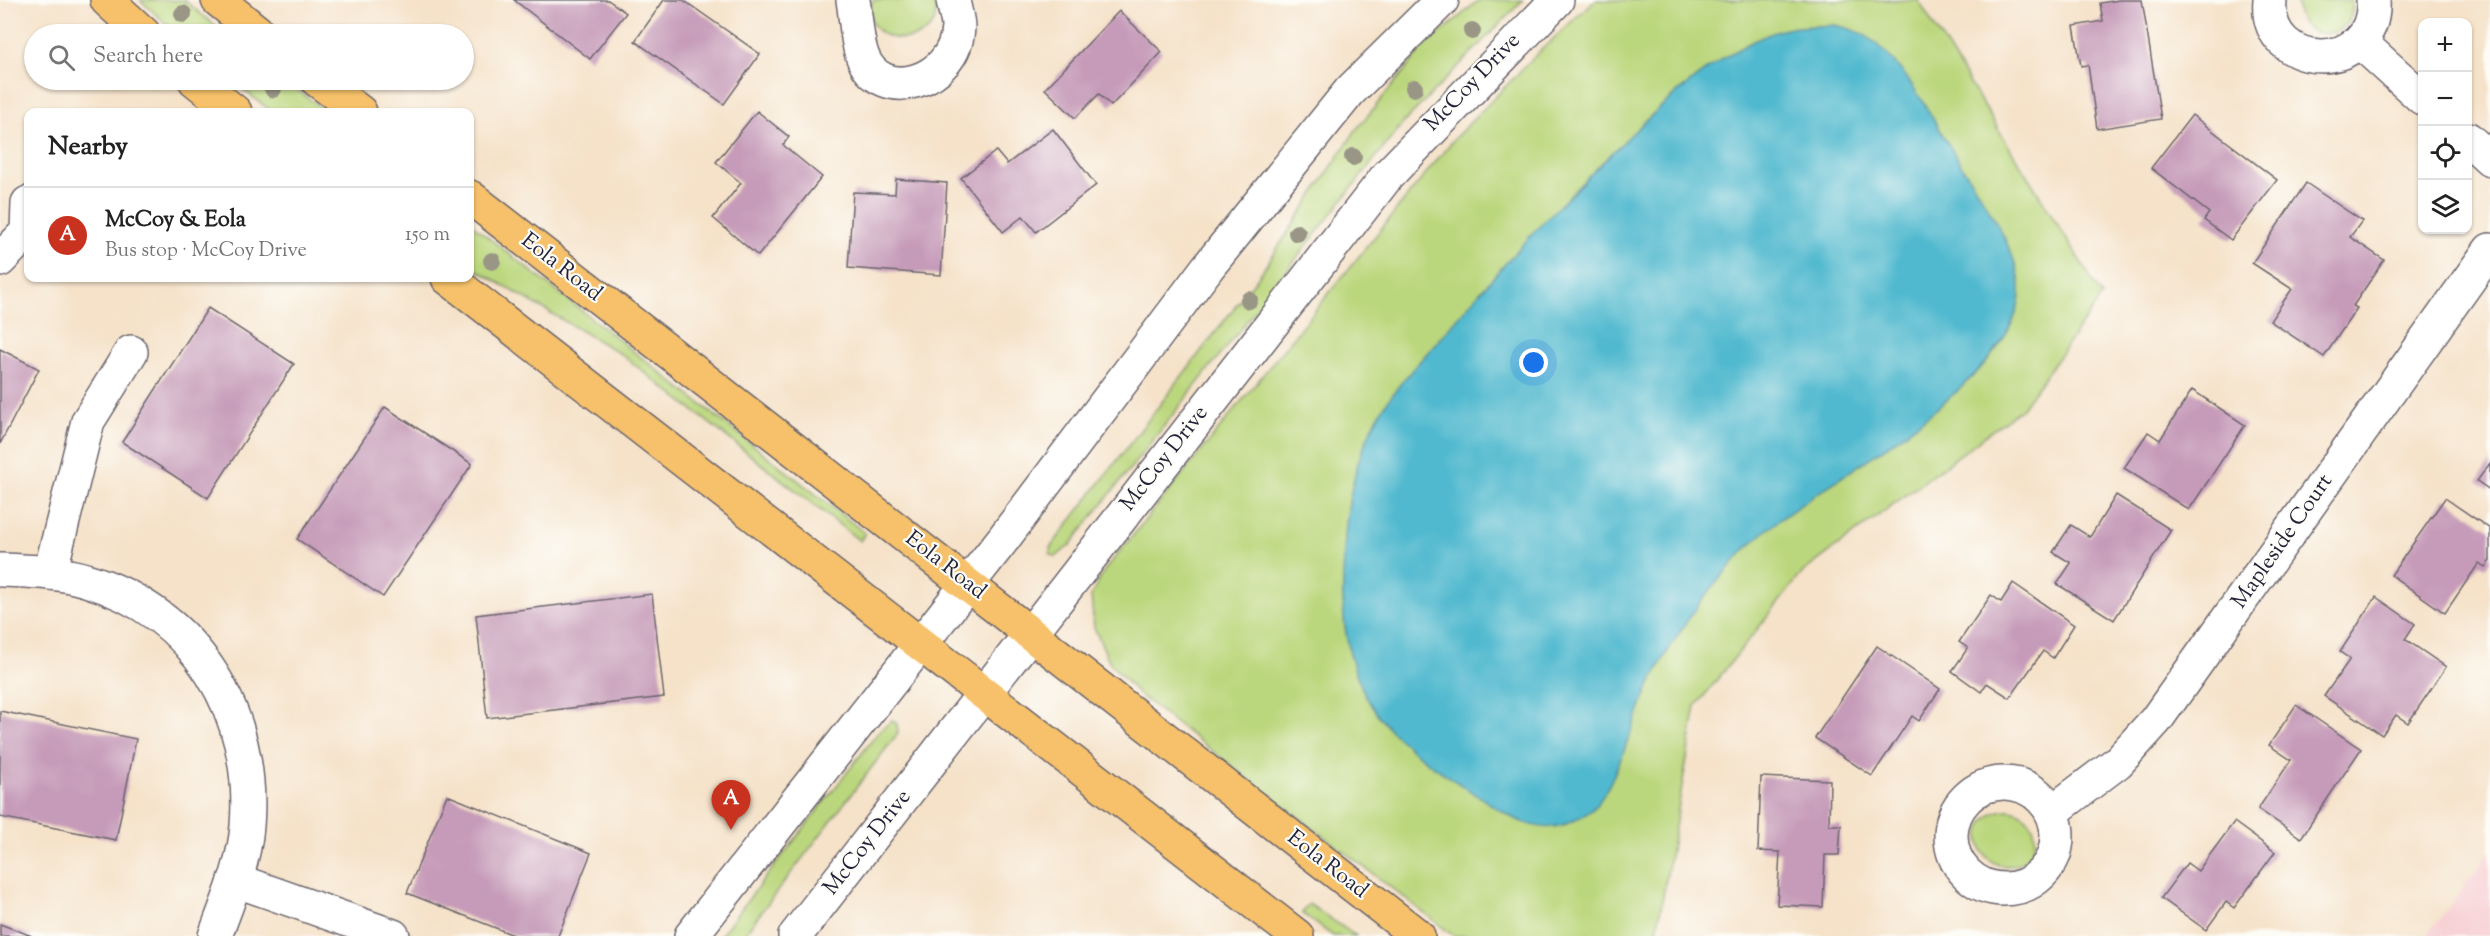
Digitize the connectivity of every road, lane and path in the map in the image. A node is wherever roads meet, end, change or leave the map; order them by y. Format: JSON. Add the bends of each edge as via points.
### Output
{"nodes":[{"id":1,"x":107,"y":0,"type":"edge"},
{"id":2,"x":218,"y":0,"type":"edge"},
{"id":3,"x":854,"y":0,"type":"edge"},
{"id":4,"x":952,"y":0,"type":"edge"},
{"id":5,"x":1442,"y":0,"type":"edge"},
{"id":6,"x":1557,"y":0,"type":"edge"},
{"id":7,"x":2270,"y":0,"type":"edge"},
{"id":8,"x":2373,"y":0,"type":"edge"},
{"id":9,"x":133,"y":24,"type":"edge"},
{"id":10,"x":248,"y":24,"type":"edge"},
{"id":11,"x":2360,"y":41,"type":"junction"},
{"id":12,"x":208,"y":90,"type":"edge"},
{"id":13,"x":330,"y":90,"type":"edge"},
{"id":14,"x":2418,"y":94,"type":"edge"},
{"id":15,"x":230,"y":108,"type":"edge"},
{"id":16,"x":355,"y":108,"type":"edge"},
{"id":17,"x":2472,"y":143,"type":"edge"},
{"id":18,"x":2490,"y":159,"type":"edge"},
{"id":19,"x":474,"y":200,"type":"edge"},
{"id":20,"x":24,"y":235,"type":"edge"},
{"id":21,"x":2490,"y":250,"type":"edge"},
{"id":22,"x":0,"y":260,"type":"edge"},
{"id":23,"x":453,"y":282,"type":"edge"},
{"id":24,"x":131,"y":352,"type":"dead end"},
{"id":25,"x":0,"y":570,"type":"edge"},
{"id":26,"x":50,"y":573,"type":"junction"},
{"id":27,"x":968,"y":583,"type":"junction"},
{"id":28,"x":1029,"y":632,"type":"junction"},
{"id":29,"x":920,"y":644,"type":"junction"},
{"id":30,"x":984,"y":693,"type":"junction"},
{"id":31,"x":2052,"y":812,"type":"dead end"},
{"id":32,"x":235,"y":880,"type":"junction"},
{"id":33,"x":215,"y":936,"type":"edge"},
{"id":34,"x":393,"y":936,"type":"edge"},
{"id":35,"x":691,"y":936,"type":"edge"},
{"id":36,"x":795,"y":936,"type":"edge"},
{"id":37,"x":1297,"y":936,"type":"edge"},
{"id":38,"x":1418,"y":936,"type":"edge"}],
"edges":[{"from":1,"to":9,"type":"main road"},
{"from":2,"to":10,"type":"main road"},
{"from":3,"to":4,"type":"street","via":[[862,56],[890,82],[903,83],[927,77],[946,62],[958,26]]},
{"from":5,"to":27,"type":"street","via":[[1350,91],[1208,267]]},
{"from":6,"to":28,"type":"street","name":"McCoy Drive","via":[[1388,175]]},
{"from":7,"to":11,"type":"street","via":[[2273,26],[2296,51],[2329,57]]},
{"from":8,"to":11,"type":"street","via":[[2369,26]]},
{"from":11,"to":14,"type":"street"},
{"from":12,"to":15,"type":"main road"},
{"from":13,"to":16,"type":"main road"},
{"from":17,"to":18,"type":"street"},
{"from":19,"to":27,"type":"main road","name":"Eola Road"},
{"from":20,"to":22,"type":"street"},
{"from":21,"to":31,"type":"street","name":"Mapleside Court","via":[[2156,720],[2118,762]]},
{"from":23,"to":29,"type":"main road"},
{"from":24,"to":26,"type":"street","via":[[88,421]]},
{"from":25,"to":26,"type":"street"},
{"from":26,"to":32,"type":"street","via":[[122,593],[154,613],[188,642],[220,687],[240,731],[248,774],[247,828]]},
{"from":27,"to":28,"type":"main road","name":"Eola Road"},
{"from":27,"to":29,"type":"street"},
{"from":28,"to":30,"type":"street","name":"McCoy Drive"},
{"from":28,"to":38,"type":"main road","name":"Eola Road"},
{"from":29,"to":30,"type":"main road"},
{"from":29,"to":35,"type":"street"},
{"from":30,"to":36,"type":"street","name":"McCoy Drive"},
{"from":30,"to":37,"type":"main road"},
{"from":32,"to":33,"type":"street"},
{"from":32,"to":34,"type":"street"}]}
